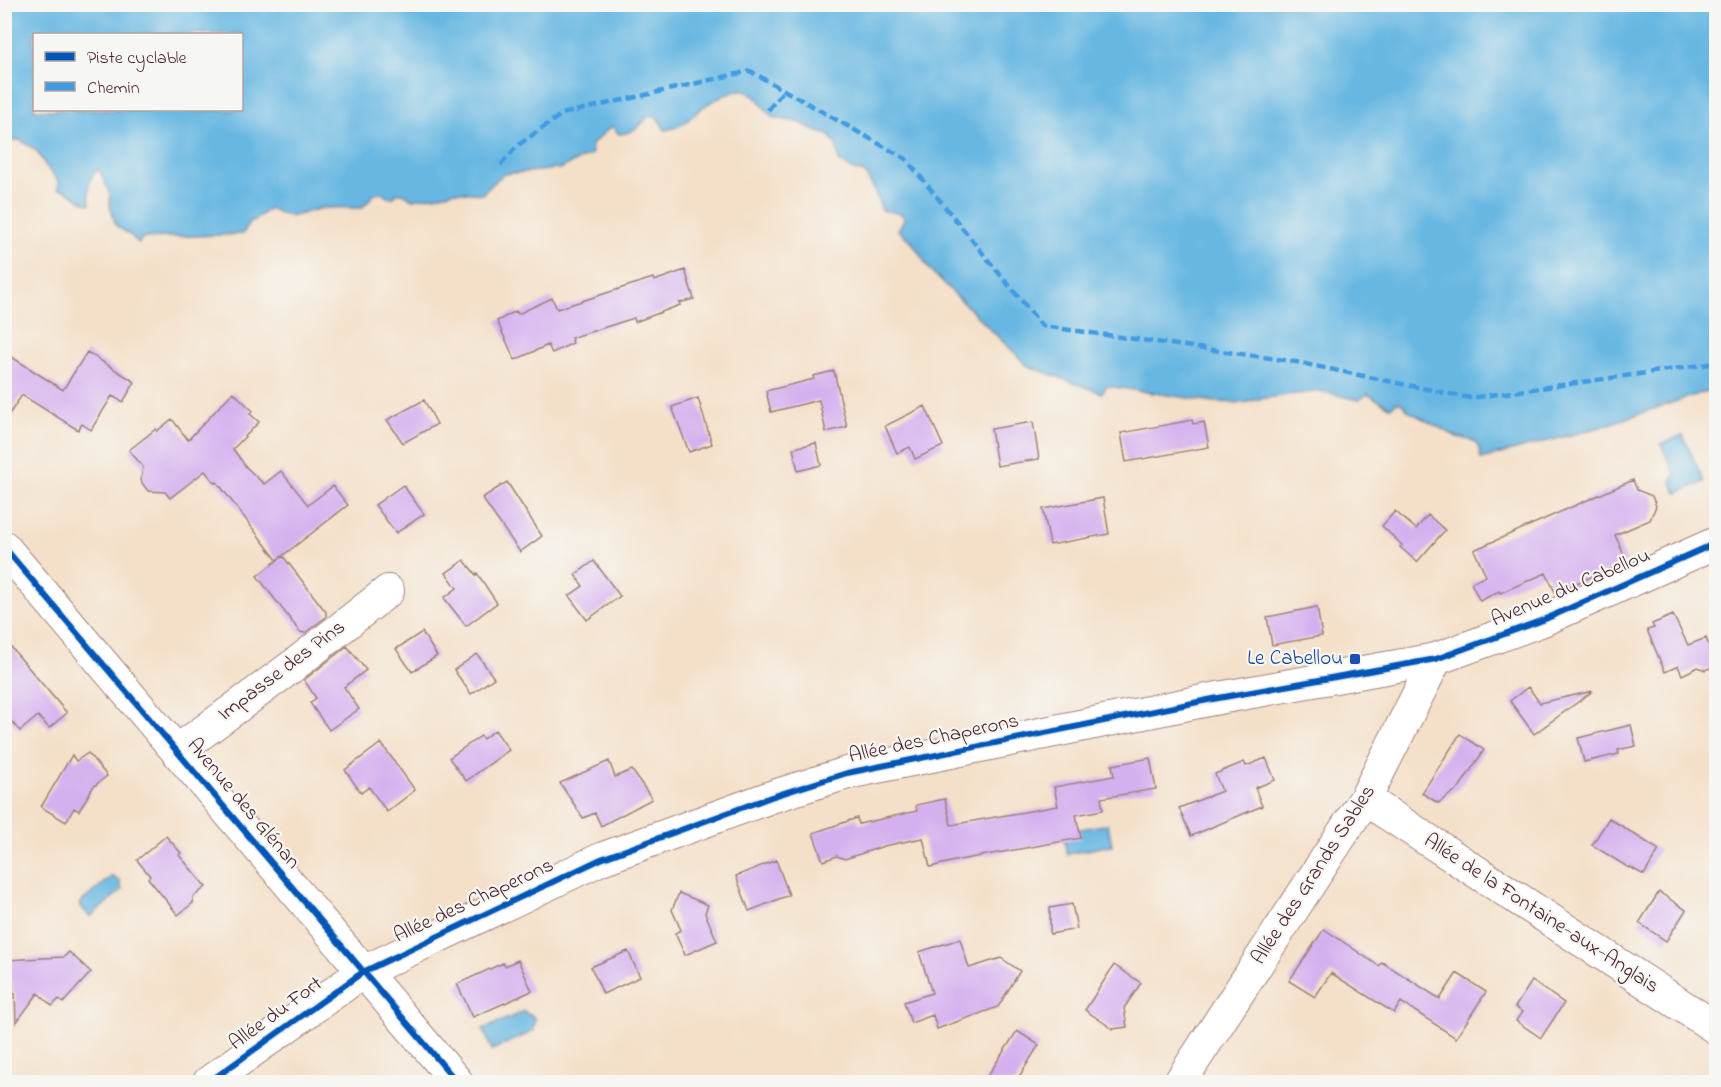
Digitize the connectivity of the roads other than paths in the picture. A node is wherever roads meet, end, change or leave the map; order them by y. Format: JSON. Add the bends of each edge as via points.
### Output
{"nodes":[{"id":1,"x":1716,"y":543,"type":"edge"},
{"id":2,"x":4,"y":547,"type":"edge"},
{"id":3,"x":388,"y":591,"type":"dead end"},
{"id":4,"x":1436,"y":659,"type":"junction"},
{"id":5,"x":177,"y":751,"type":"junction"},
{"id":6,"x":1365,"y":799,"type":"junction"},
{"id":7,"x":363,"y":972,"type":"junction"},
{"id":8,"x":1716,"y":1028,"type":"edge"},
{"id":9,"x":209,"y":1083,"type":"edge"},
{"id":10,"x":457,"y":1083,"type":"edge"},
{"id":11,"x":1180,"y":1083,"type":"edge"}],
"edges":[{"from":1,"to":4,"type":"street","name":"Avenue du Cabellou","via":[[1543,620]]},
{"from":2,"to":5,"type":"street","name":"Avenue des Glénan"},
{"from":3,"to":5,"type":"street","name":"Impasse des Pins"},
{"from":4,"to":6,"type":"street","name":"Allée des Grands Sables"},
{"from":4,"to":7,"type":"street","name":"Allée des Chaperons","via":[[1213,699],[847,773],[601,859]]},
{"from":5,"to":7,"type":"street","name":"Avenue des Glénan"},
{"from":6,"to":8,"type":"street","name":"Allée de la Fontaine-aux-Anglais"},
{"from":6,"to":11,"type":"street","name":"Allée des Grands Sables"},
{"from":7,"to":9,"type":"street","name":"Allée du Fort"},
{"from":7,"to":10,"type":"street","name":"Avenue des Glénan"}]}
